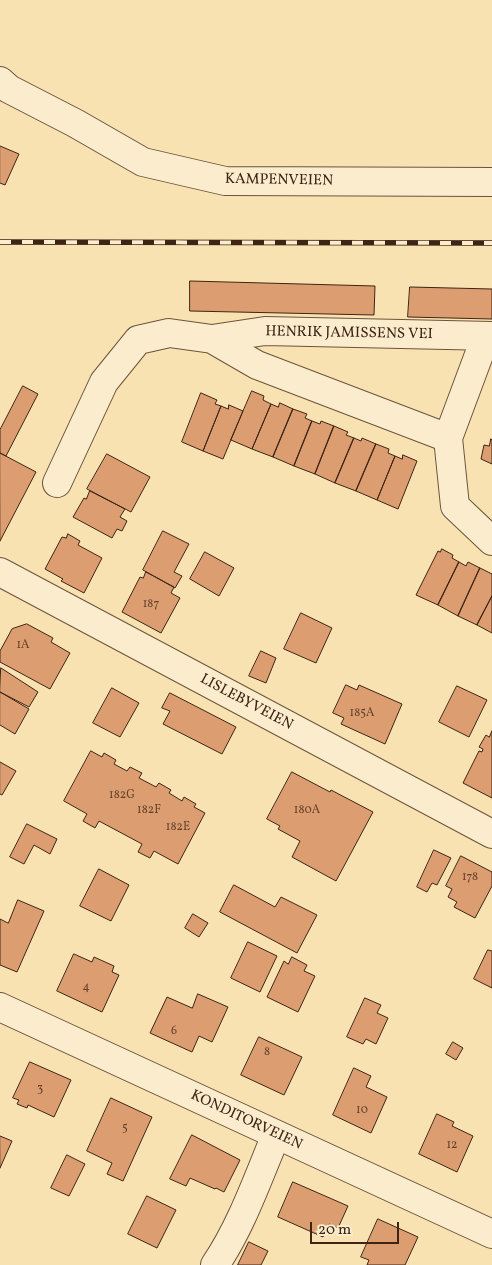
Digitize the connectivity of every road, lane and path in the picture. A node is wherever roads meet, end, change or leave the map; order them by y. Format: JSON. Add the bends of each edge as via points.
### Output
{"nodes":[{"id":1,"x":0,"y":81,"type":"edge"},
{"id":2,"x":492,"y":182,"type":"edge"},
{"id":3,"x":489,"y":336,"type":"edge"},
{"id":4,"x":212,"y":339,"type":"junction"},
{"id":5,"x":448,"y":438,"type":"junction"},
{"id":6,"x":57,"y":483,"type":"dead end"},
{"id":7,"x":492,"y":540,"type":"edge"},
{"id":8,"x":2,"y":577,"type":"edge"},
{"id":9,"x":492,"y":834,"type":"edge"},
{"id":10,"x":0,"y":1007,"type":"edge"},
{"id":11,"x":276,"y":1135,"type":"junction"},
{"id":12,"x":492,"y":1234,"type":"edge"},
{"id":13,"x":215,"y":1265,"type":"edge"}],
"edges":[{"from":1,"to":2,"type":"street","name":"KAMPENVEIEN","via":[[9,89],[143,162],[226,181]]},
{"from":3,"to":4,"type":"street","name":"HENRIK JAMISSENS VEI","via":[[265,331]]},
{"from":3,"to":5,"type":"street","name":"HENRIK JAMISSENS VEI"},
{"from":4,"to":5,"type":"street","name":"HENRIK JAMISSENS VEI","via":[[257,365]]},
{"from":4,"to":6,"type":"street","name":"HENRIK JAMISSENS VEI","via":[[169,333],[138,340],[104,382]]},
{"from":5,"to":7,"type":"street","name":"HENRIK JAMISSENS VEI","via":[[455,506]]},
{"from":8,"to":9,"type":"street","name":"LISLEBYVEIEN"},
{"from":10,"to":11,"type":"street","name":"KONDITORVEIEN"},
{"from":11,"to":12,"type":"street","name":"KONDITORVEIEN"},
{"from":11,"to":13,"type":"street"}]}
